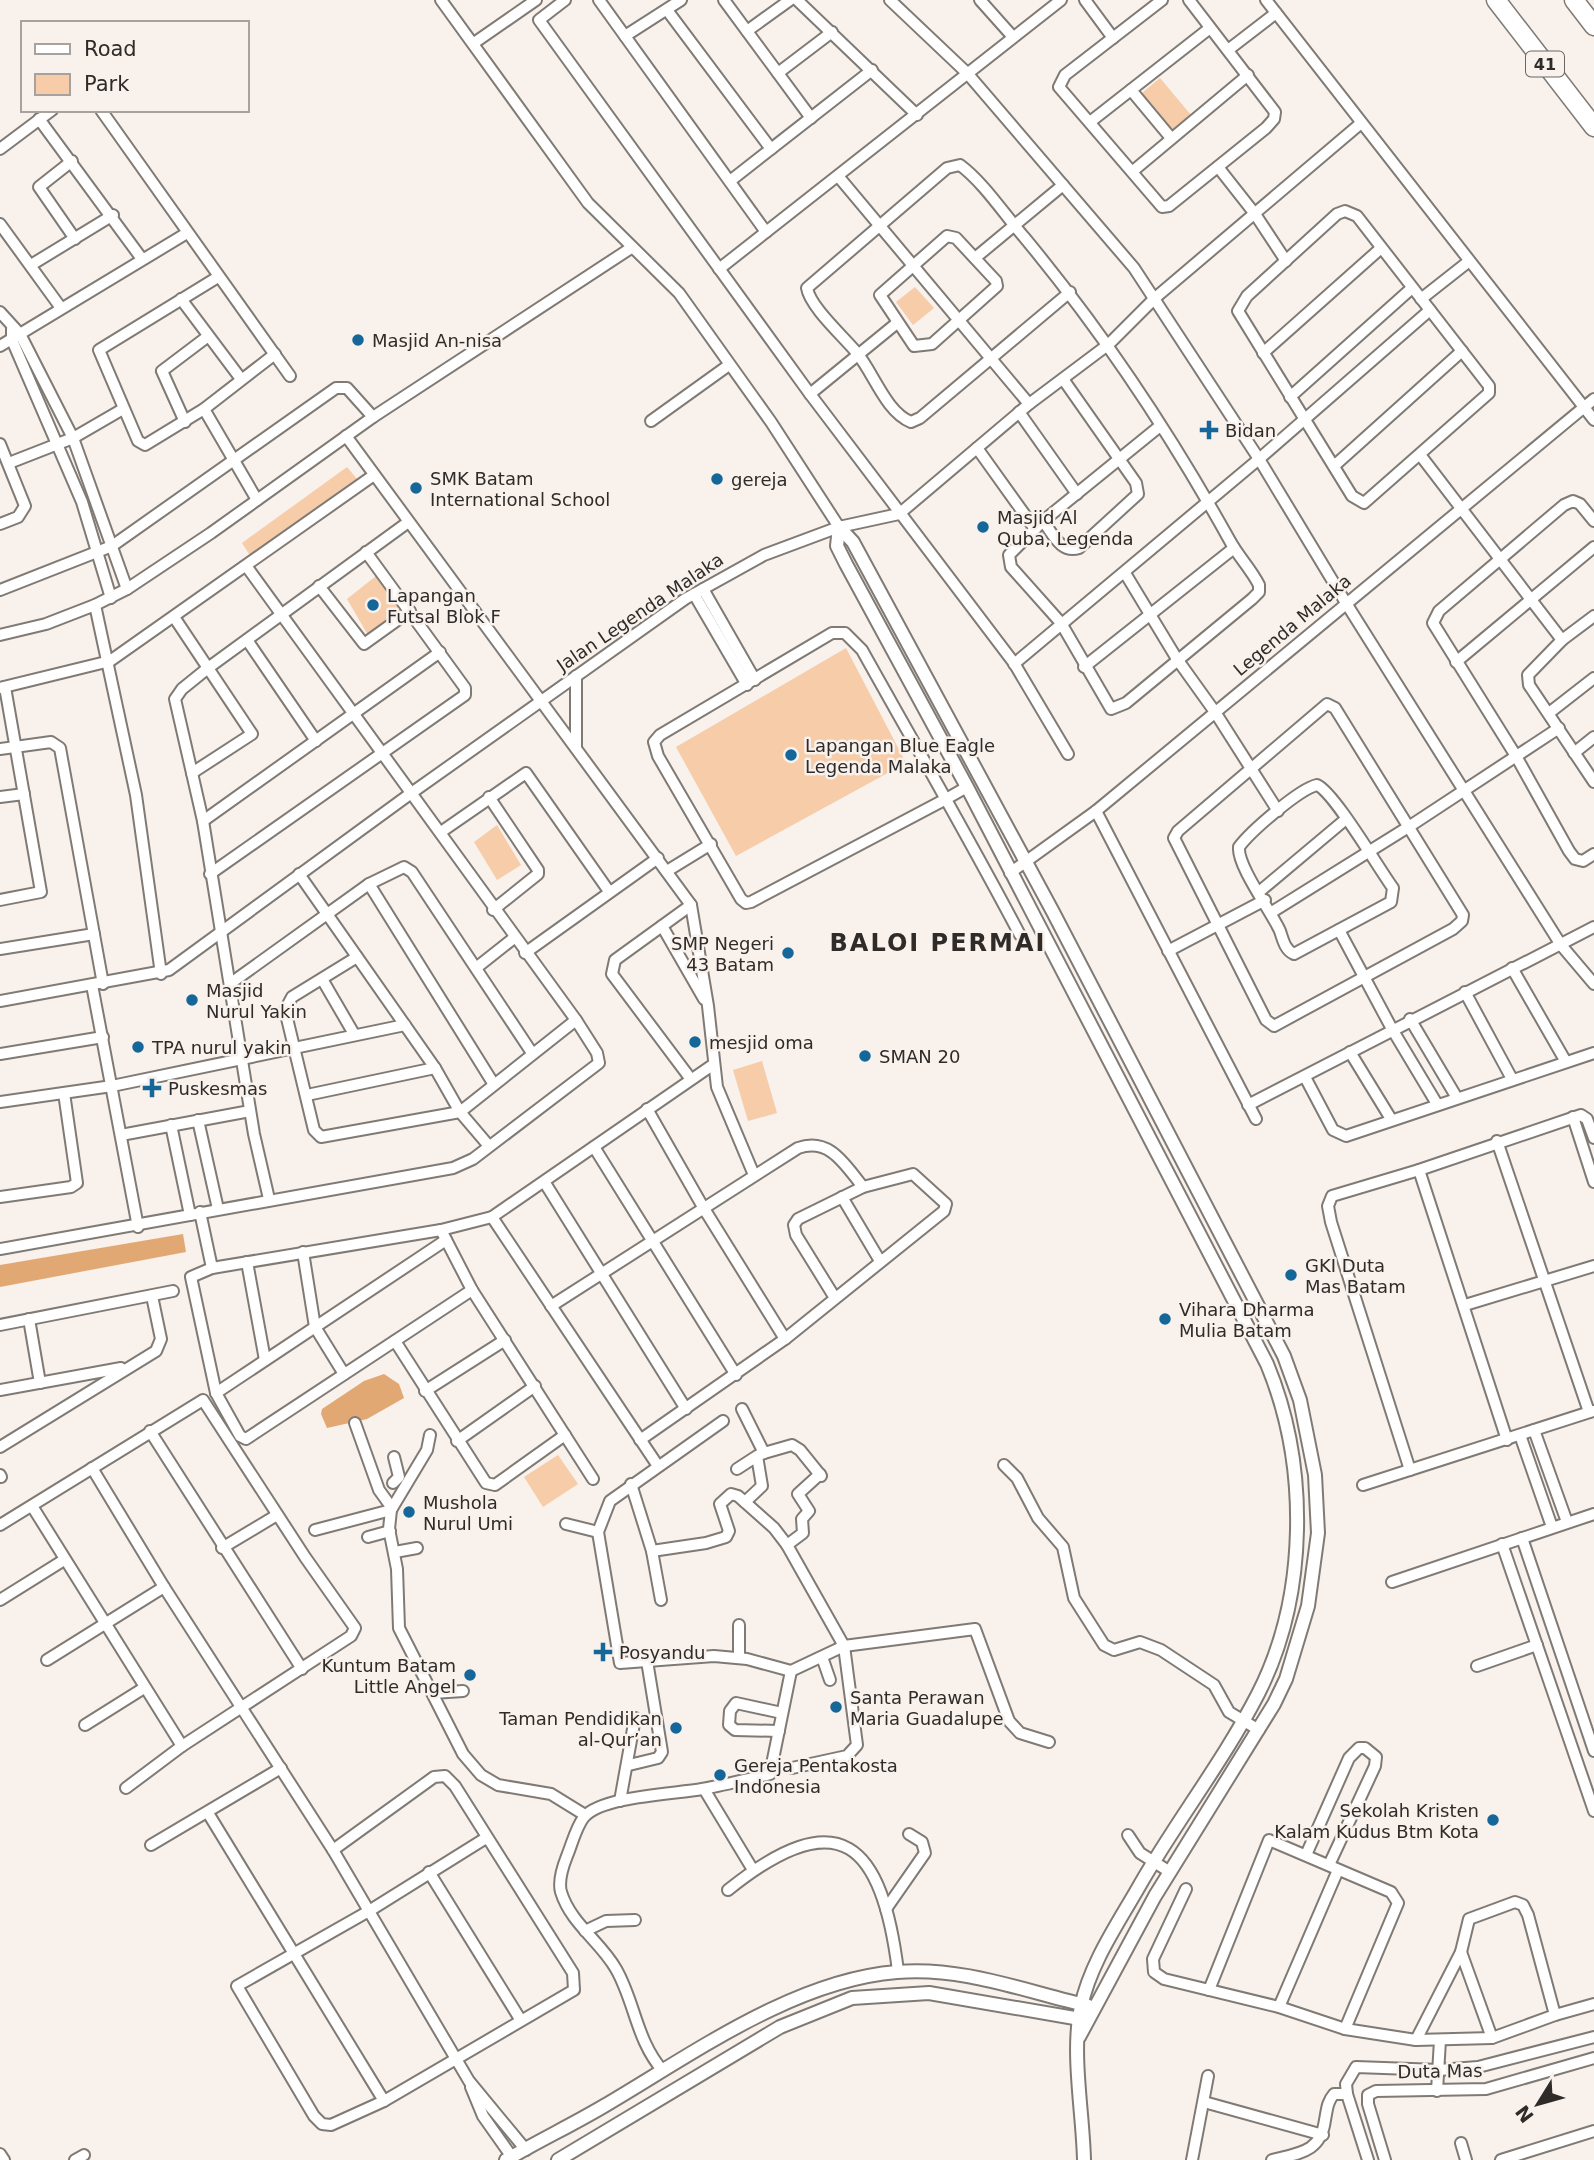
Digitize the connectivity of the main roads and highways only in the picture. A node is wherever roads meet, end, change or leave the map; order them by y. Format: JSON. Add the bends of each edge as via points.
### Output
{"nodes":[{"id":1,"x":1496,"y":0,"type":"edge"},
{"id":2,"x":1574,"y":0,"type":"edge"},
{"id":3,"x":1594,"y":26,"type":"edge"},
{"id":4,"x":1594,"y":127,"type":"edge"}],
"edges":[{"from":1,"to":4,"type":"highway","number":"41"},
{"from":2,"to":3,"type":"highway"}]}
